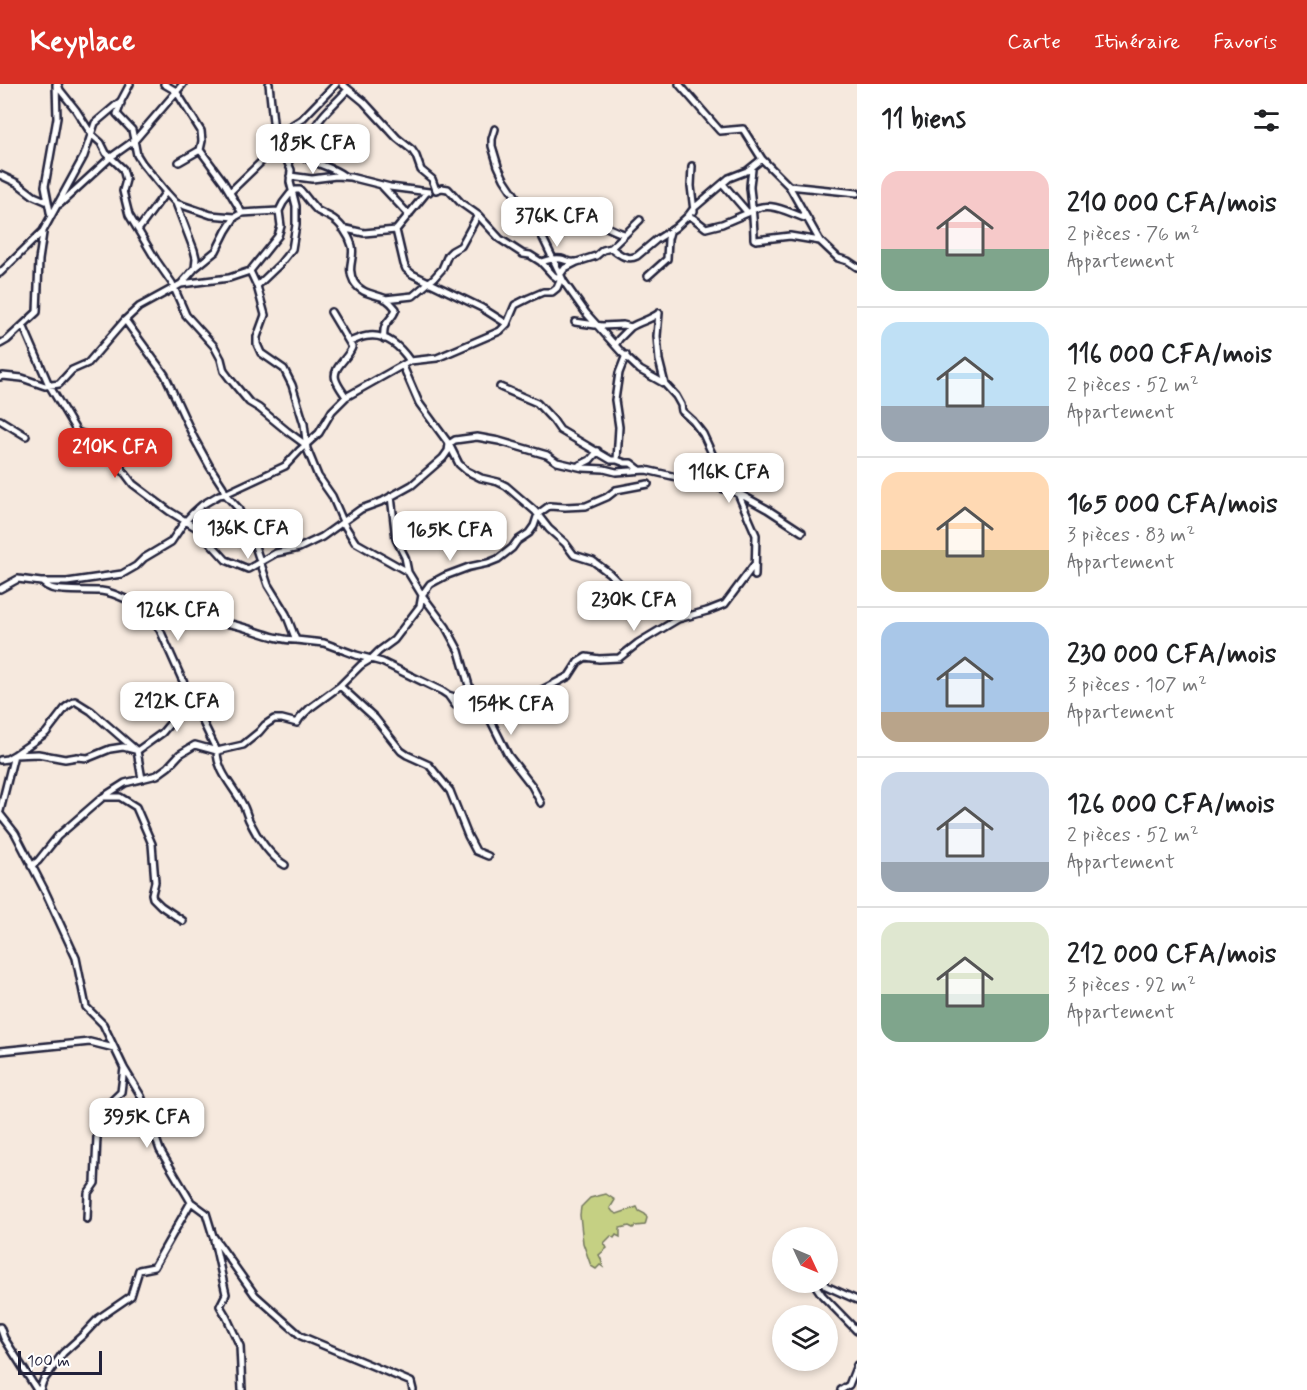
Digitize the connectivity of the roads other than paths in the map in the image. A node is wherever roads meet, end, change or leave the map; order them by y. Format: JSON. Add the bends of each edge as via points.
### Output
{"nodes":[{"id":1,"x":57,"y":84,"type":"edge"},
{"id":2,"x":130,"y":84,"type":"edge"},
{"id":3,"x":164,"y":84,"type":"edge"},
{"id":4,"x":183,"y":84,"type":"edge"},
{"id":5,"x":269,"y":84,"type":"edge"},
{"id":6,"x":336,"y":84,"type":"edge"},
{"id":7,"x":342,"y":84,"type":"edge"},
{"id":8,"x":679,"y":84,"type":"edge"},
{"id":9,"x":348,"y":89,"type":"junction"},
{"id":10,"x":176,"y":91,"type":"junction"},
{"id":11,"x":121,"y":101,"type":"junction"},
{"id":12,"x":495,"y":129,"type":"dead end"},
{"id":13,"x":92,"y":135,"type":"junction"},
{"id":14,"x":280,"y":139,"type":"junction"},
{"id":15,"x":135,"y":140,"type":"junction"},
{"id":16,"x":200,"y":150,"type":"junction"},
{"id":17,"x":295,"y":151,"type":"junction"},
{"id":18,"x":285,"y":155,"type":"junction"},
{"id":19,"x":111,"y":158,"type":"junction"},
{"id":20,"x":762,"y":159,"type":"junction"},
{"id":21,"x":179,"y":162,"type":"dead end"},
{"id":22,"x":692,"y":165,"type":"dead end"},
{"id":23,"x":752,"y":168,"type":"junction"},
{"id":24,"x":0,"y":175,"type":"edge"},
{"id":25,"x":290,"y":176,"type":"junction"},
{"id":26,"x":345,"y":177,"type":"junction"},
{"id":27,"x":380,"y":184,"type":"junction"},
{"id":28,"x":723,"y":184,"type":"junction"},
{"id":29,"x":789,"y":186,"type":"junction"},
{"id":30,"x":436,"y":190,"type":"junction"},
{"id":31,"x":166,"y":192,"type":"junction"},
{"id":32,"x":230,"y":192,"type":"junction"},
{"id":33,"x":292,"y":192,"type":"junction"},
{"id":34,"x":427,"y":192,"type":"junction"},
{"id":35,"x":857,"y":193,"type":"edge"},
{"id":36,"x":48,"y":202,"type":"junction"},
{"id":37,"x":176,"y":203,"type":"junction"},
{"id":38,"x":56,"y":207,"type":"junction"},
{"id":39,"x":694,"y":208,"type":"junction"},
{"id":40,"x":279,"y":211,"type":"junction"},
{"id":41,"x":751,"y":211,"type":"junction"},
{"id":42,"x":242,"y":213,"type":"junction"},
{"id":43,"x":409,"y":215,"type":"junction"},
{"id":44,"x":478,"y":215,"type":"junction"},
{"id":45,"x":530,"y":216,"type":"junction"},
{"id":46,"x":688,"y":216,"type":"junction"},
{"id":47,"x":235,"y":217,"type":"junction"},
{"id":48,"x":51,"y":218,"type":"junction"},
{"id":49,"x":808,"y":219,"type":"junction"},
{"id":50,"x":640,"y":220,"type":"dead end"},
{"id":51,"x":697,"y":220,"type":"junction"},
{"id":52,"x":342,"y":228,"type":"junction"},
{"id":53,"x":138,"y":230,"type":"junction"},
{"id":54,"x":396,"y":230,"type":"junction"},
{"id":55,"x":43,"y":231,"type":"junction"},
{"id":56,"x":671,"y":231,"type":"junction"},
{"id":57,"x":624,"y":234,"type":"junction"},
{"id":58,"x":820,"y":241,"type":"junction"},
{"id":59,"x":611,"y":248,"type":"junction"},
{"id":60,"x":553,"y":260,"type":"junction"},
{"id":61,"x":541,"y":262,"type":"junction"},
{"id":62,"x":577,"y":262,"type":"junction"},
{"id":63,"x":857,"y":267,"type":"edge"},
{"id":64,"x":195,"y":268,"type":"junction"},
{"id":65,"x":250,"y":271,"type":"junction"},
{"id":66,"x":0,"y":273,"type":"edge"},
{"id":67,"x":560,"y":275,"type":"junction"},
{"id":68,"x":648,"y":276,"type":"dead end"},
{"id":69,"x":429,"y":282,"type":"junction"},
{"id":70,"x":181,"y":284,"type":"junction"},
{"id":71,"x":257,"y":286,"type":"junction"},
{"id":72,"x":174,"y":287,"type":"junction"},
{"id":73,"x":385,"y":299,"type":"junction"},
{"id":74,"x":331,"y":312,"type":"dead end"},
{"id":75,"x":125,"y":320,"type":"junction"},
{"id":76,"x":575,"y":322,"type":"dead end"},
{"id":77,"x":507,"y":324,"type":"junction"},
{"id":78,"x":23,"y":325,"type":"junction"},
{"id":79,"x":596,"y":325,"type":"junction"},
{"id":80,"x":631,"y":327,"type":"junction"},
{"id":81,"x":384,"y":339,"type":"junction"},
{"id":82,"x":349,"y":342,"type":"junction"},
{"id":83,"x":0,"y":344,"type":"edge"},
{"id":84,"x":615,"y":345,"type":"junction"},
{"id":85,"x":626,"y":355,"type":"junction"},
{"id":86,"x":410,"y":361,"type":"junction"},
{"id":87,"x":403,"y":366,"type":"junction"},
{"id":88,"x":0,"y":377,"type":"edge"},
{"id":89,"x":665,"y":384,"type":"junction"},
{"id":90,"x":49,"y":386,"type":"junction"},
{"id":91,"x":500,"y":387,"type":"dead end"},
{"id":92,"x":346,"y":397,"type":"junction"},
{"id":93,"x":0,"y":420,"type":"edge"},
{"id":94,"x":26,"y":436,"type":"dead end"},
{"id":95,"x":449,"y":444,"type":"junction"},
{"id":96,"x":306,"y":445,"type":"junction"},
{"id":97,"x":598,"y":451,"type":"junction"},
{"id":98,"x":617,"y":460,"type":"junction"},
{"id":99,"x":578,"y":466,"type":"junction"},
{"id":100,"x":640,"y":470,"type":"junction"},
{"id":101,"x":648,"y":484,"type":"dead end"},
{"id":102,"x":225,"y":494,"type":"junction"},
{"id":103,"x":738,"y":494,"type":"junction"},
{"id":104,"x":391,"y":496,"type":"junction"},
{"id":105,"x":538,"y":514,"type":"junction"},
{"id":106,"x":186,"y":521,"type":"junction"},
{"id":107,"x":343,"y":522,"type":"junction"},
{"id":108,"x":802,"y":532,"type":"dead end"},
{"id":109,"x":260,"y":562,"type":"junction"},
{"id":110,"x":755,"y":564,"type":"junction"},
{"id":111,"x":408,"y":572,"type":"junction"},
{"id":112,"x":755,"y":576,"type":"dead end"},
{"id":113,"x":41,"y":582,"type":"junction"},
{"id":114,"x":0,"y":589,"type":"edge"},
{"id":115,"x":422,"y":595,"type":"junction"},
{"id":116,"x":142,"y":607,"type":"junction"},
{"id":117,"x":678,"y":619,"type":"junction"},
{"id":118,"x":296,"y":640,"type":"junction"},
{"id":119,"x":372,"y":659,"type":"junction"},
{"id":120,"x":340,"y":687,"type":"junction"},
{"id":121,"x":189,"y":692,"type":"junction"},
{"id":122,"x":448,"y":695,"type":"junction"},
{"id":123,"x":525,"y":702,"type":"dead end"},
{"id":124,"x":474,"y":703,"type":"junction"},
{"id":125,"x":455,"y":705,"type":"dead end"},
{"id":126,"x":137,"y":751,"type":"junction"},
{"id":127,"x":217,"y":751,"type":"junction"},
{"id":128,"x":14,"y":755,"type":"junction"},
{"id":129,"x":0,"y":760,"type":"edge"},
{"id":130,"x":142,"y":779,"type":"junction"},
{"id":131,"x":103,"y":796,"type":"junction"},
{"id":132,"x":541,"y":802,"type":"dead end"},
{"id":133,"x":0,"y":812,"type":"edge"},
{"id":134,"x":488,"y":856,"type":"dead end"},
{"id":135,"x":285,"y":865,"type":"dead end"},
{"id":136,"x":32,"y":866,"type":"junction"},
{"id":137,"x":183,"y":921,"type":"dead end"},
{"id":138,"x":114,"y":1048,"type":"junction"},
{"id":139,"x":0,"y":1051,"type":"edge"},
{"id":140,"x":124,"y":1068,"type":"junction"},
{"id":141,"x":192,"y":1202,"type":"junction"},
{"id":142,"x":87,"y":1219,"type":"dead end"},
{"id":143,"x":213,"y":1236,"type":"junction"},
{"id":144,"x":838,"y":1292,"type":"edge"},
{"id":145,"x":821,"y":1293,"type":"edge"},
{"id":146,"x":857,"y":1300,"type":"edge"},
{"id":147,"x":0,"y":1327,"type":"edge"},
{"id":148,"x":857,"y":1331,"type":"edge"},
{"id":149,"x":857,"y":1365,"type":"edge"},
{"id":150,"x":38,"y":1390,"type":"edge"},
{"id":151,"x":242,"y":1390,"type":"edge"},
{"id":152,"x":413,"y":1390,"type":"edge"},
{"id":153,"x":841,"y":1390,"type":"edge"}],
"edges":[{"from":1,"to":13,"type":"street"},
{"from":1,"to":36,"type":"street","via":[[57,118],[45,186]]},
{"from":2,"to":11,"type":"street"},
{"from":3,"to":10,"type":"street"},
{"from":4,"to":10,"type":"street"},
{"from":5,"to":14,"type":"street","via":[[274,131]]},
{"from":6,"to":14,"type":"street"},
{"from":7,"to":9,"type":"street"},
{"from":8,"to":20,"type":"street","via":[[720,131],[743,129]]},
{"from":9,"to":17,"type":"street"},
{"from":9,"to":30,"type":"street","via":[[412,150]]},
{"from":10,"to":15,"type":"street"},
{"from":10,"to":16,"type":"street","via":[[201,131]]},
{"from":11,"to":13,"type":"street","via":[[96,123]]},
{"from":11,"to":15,"type":"street","via":[[117,114],[132,130]]},
{"from":12,"to":45,"type":"street","via":[[492,146],[498,166]]},
{"from":13,"to":19,"type":"street"},
{"from":13,"to":38,"type":"street"},
{"from":14,"to":18,"type":"street"},
{"from":14,"to":32,"type":"street"},
{"from":15,"to":19,"type":"street"},
{"from":15,"to":31,"type":"street","via":[[137,155]]},
{"from":16,"to":21,"type":"street"},
{"from":16,"to":32,"type":"street"},
{"from":17,"to":18,"type":"street"},
{"from":17,"to":26,"type":"street"},
{"from":18,"to":25,"type":"street"},
{"from":19,"to":38,"type":"street"},
{"from":19,"to":53,"type":"street","via":[[123,169],[123,191],[129,215]]},
{"from":20,"to":23,"type":"street"},
{"from":20,"to":29,"type":"street"},
{"from":22,"to":39,"type":"street"},
{"from":23,"to":28,"type":"street"},
{"from":23,"to":41,"type":"street"},
{"from":24,"to":36,"type":"street"},
{"from":25,"to":26,"type":"street"},
{"from":25,"to":33,"type":"street"},
{"from":26,"to":27,"type":"street"},
{"from":27,"to":34,"type":"street"},
{"from":27,"to":43,"type":"street"},
{"from":28,"to":39,"type":"street"},
{"from":28,"to":41,"type":"street"},
{"from":29,"to":35,"type":"street"},
{"from":29,"to":49,"type":"street"},
{"from":30,"to":34,"type":"street"},
{"from":30,"to":44,"type":"street","via":[[448,189]]},
{"from":31,"to":37,"type":"street"},
{"from":31,"to":53,"type":"street"},
{"from":32,"to":42,"type":"street"},
{"from":33,"to":40,"type":"street"},
{"from":33,"to":52,"type":"street","via":[[300,190],[317,210]]},
{"from":33,"to":71,"type":"street","via":[[297,216],[292,249]]},
{"from":34,"to":43,"type":"street"},
{"from":36,"to":48,"type":"street"},
{"from":37,"to":47,"type":"street","via":[[211,215]]},
{"from":37,"to":64,"type":"street","via":[[194,250]]},
{"from":38,"to":48,"type":"street"},
{"from":39,"to":46,"type":"street"},
{"from":39,"to":51,"type":"street"},
{"from":40,"to":42,"type":"street"},
{"from":40,"to":65,"type":"street","via":[[279,237]]},
{"from":41,"to":49,"type":"street","via":[[774,207]]},
{"from":41,"to":51,"type":"street","via":[[711,228]]},
{"from":41,"to":58,"type":"street","via":[[756,240],[790,236]]},
{"from":42,"to":47,"type":"street"},
{"from":43,"to":54,"type":"street"},
{"from":44,"to":61,"type":"street","via":[[500,239]]},
{"from":44,"to":69,"type":"street","via":[[461,246],[448,255],[442,269]]},
{"from":45,"to":57,"type":"street","via":[[555,214]]},
{"from":45,"to":60,"type":"street"},
{"from":46,"to":51,"type":"street"},
{"from":46,"to":56,"type":"street"},
{"from":47,"to":64,"type":"street","via":[[216,251]]},
{"from":48,"to":55,"type":"street"},
{"from":49,"to":58,"type":"street"},
{"from":50,"to":57,"type":"street"},
{"from":52,"to":54,"type":"street","via":[[373,233]]},
{"from":52,"to":73,"type":"street","via":[[353,249],[353,281],[360,289]]},
{"from":53,"to":72,"type":"street"},
{"from":54,"to":69,"type":"street","via":[[406,269]]},
{"from":55,"to":66,"type":"street"},
{"from":55,"to":78,"type":"street","via":[[37,312]]},
{"from":56,"to":59,"type":"street","via":[[634,258],[621,256]]},
{"from":56,"to":68,"type":"street","via":[[667,259]]},
{"from":57,"to":59,"type":"street"},
{"from":58,"to":63,"type":"street","via":[[838,258]]},
{"from":59,"to":62,"type":"street"},
{"from":60,"to":61,"type":"street"},
{"from":60,"to":62,"type":"street"},
{"from":60,"to":67,"type":"street"},
{"from":61,"to":67,"type":"street","via":[[557,278]]},
{"from":62,"to":67,"type":"street"},
{"from":64,"to":70,"type":"street"},
{"from":65,"to":70,"type":"street"},
{"from":65,"to":71,"type":"street"},
{"from":67,"to":77,"type":"street","via":[[552,292],[515,305]]},
{"from":67,"to":79,"type":"street"},
{"from":69,"to":73,"type":"street","via":[[413,296]]},
{"from":69,"to":77,"type":"street"},
{"from":70,"to":72,"type":"street"},
{"from":71,"to":96,"type":"street","via":[[265,315],[256,344],[261,353],[284,369],[303,417]]},
{"from":72,"to":75,"type":"street"},
{"from":72,"to":96,"type":"street","via":[[186,315],[214,346],[224,371],[244,397]]},
{"from":73,"to":81,"type":"street","via":[[396,309],[384,326]]},
{"from":74,"to":82,"type":"street"},
{"from":75,"to":90,"type":"street","via":[[88,363]]},
{"from":75,"to":102,"type":"street","via":[[165,375]]},
{"from":76,"to":79,"type":"street"},
{"from":77,"to":86,"type":"street","via":[[500,331],[437,358]]},
{"from":78,"to":83,"type":"street"},
{"from":78,"to":90,"type":"street"},
{"from":79,"to":80,"type":"street"},
{"from":79,"to":84,"type":"street"},
{"from":80,"to":84,"type":"street"},
{"from":80,"to":89,"type":"street","via":[[660,313],[658,348]]},
{"from":81,"to":82,"type":"street","via":[[368,336]]},
{"from":81,"to":86,"type":"street","via":[[400,347]]},
{"from":82,"to":92,"type":"street","via":[[350,353],[334,377]]},
{"from":84,"to":85,"type":"street"},
{"from":85,"to":89,"type":"street","via":[[639,369]]},
{"from":85,"to":98,"type":"street","via":[[615,400],[619,427]]},
{"from":86,"to":87,"type":"street"},
{"from":87,"to":92,"type":"street"},
{"from":87,"to":95,"type":"street","via":[[419,403]]},
{"from":88,"to":90,"type":"street"},
{"from":89,"to":103,"type":"street","via":[[703,434]]},
{"from":90,"to":106,"type":"street","via":[[77,432],[117,446],[121,468],[133,484]]},
{"from":91,"to":97,"type":"street","via":[[537,403],[560,430]]},
{"from":92,"to":96,"type":"street"},
{"from":93,"to":94,"type":"street"},
{"from":95,"to":99,"type":"street","via":[[477,436]]},
{"from":95,"to":104,"type":"street","via":[[446,454],[424,475]]},
{"from":95,"to":105,"type":"street","via":[[467,471],[506,486]]},
{"from":96,"to":102,"type":"street","via":[[281,469]]},
{"from":96,"to":107,"type":"street"},
{"from":97,"to":98,"type":"street"},
{"from":97,"to":99,"type":"street"},
{"from":98,"to":100,"type":"street"},
{"from":99,"to":100,"type":"street","via":[[616,472]]},
{"from":100,"to":103,"type":"street"},
{"from":101,"to":105,"type":"street","via":[[616,490],[586,506],[549,506]]},
{"from":102,"to":106,"type":"street","via":[[202,505]]},
{"from":102,"to":109,"type":"street","via":[[238,508]]},
{"from":103,"to":108,"type":"street"},
{"from":103,"to":110,"type":"street","via":[[756,535]]},
{"from":104,"to":107,"type":"street"},
{"from":104,"to":111,"type":"street","via":[[396,539]]},
{"from":105,"to":115,"type":"street","via":[[529,533],[498,559],[445,576],[430,584]]},
{"from":105,"to":117,"type":"street","via":[[574,555],[592,561],[626,590]]},
{"from":106,"to":109,"type":"street","via":[[226,560],[248,569]]},
{"from":106,"to":113,"type":"street","via":[[171,542],[122,573],[71,582]]},
{"from":107,"to":109,"type":"street","via":[[317,540]]},
{"from":107,"to":111,"type":"street","via":[[358,544]]},
{"from":109,"to":118,"type":"street"},
{"from":110,"to":112,"type":"street"},
{"from":110,"to":117,"type":"street","via":[[725,604]]},
{"from":111,"to":115,"type":"street"},
{"from":113,"to":114,"type":"street","via":[[18,579]]},
{"from":113,"to":116,"type":"street","via":[[52,589],[102,591]]},
{"from":115,"to":119,"type":"street","via":[[420,606],[404,628]]},
{"from":115,"to":124,"type":"street","via":[[459,651]]},
{"from":116,"to":118,"type":"street"},
{"from":116,"to":121,"type":"street","via":[[160,630]]},
{"from":117,"to":123,"type":"street","via":[[619,658],[586,657],[569,676]]},
{"from":118,"to":119,"type":"street","via":[[324,643]]},
{"from":119,"to":120,"type":"street"},
{"from":119,"to":122,"type":"street"},
{"from":120,"to":127,"type":"street","via":[[310,708],[297,723],[274,719],[243,745]]},
{"from":120,"to":134,"type":"street","via":[[375,718],[401,751],[429,765],[450,791],[476,851]]},
{"from":121,"to":126,"type":"street","via":[[178,714]]},
{"from":121,"to":127,"type":"street"},
{"from":122,"to":124,"type":"street"},
{"from":122,"to":125,"type":"street"},
{"from":124,"to":132,"type":"street","via":[[489,717],[508,755]]},
{"from":126,"to":128,"type":"street","via":[[123,747],[88,758],[64,759]]},
{"from":126,"to":128,"type":"street","via":[[75,701],[66,706],[46,733]]},
{"from":126,"to":130,"type":"street"},
{"from":127,"to":130,"type":"street","via":[[195,744],[158,775]]},
{"from":127,"to":135,"type":"street","via":[[221,768],[252,825],[273,856]]},
{"from":128,"to":129,"type":"street"},
{"from":128,"to":133,"type":"street"},
{"from":130,"to":131,"type":"street","via":[[125,783]]},
{"from":131,"to":136,"type":"street","via":[[58,836]]},
{"from":131,"to":137,"type":"street","via":[[120,797],[136,807],[152,844],[153,898]]},
{"from":133,"to":136,"type":"street"},
{"from":136,"to":138,"type":"street","via":[[76,958],[86,1007],[104,1024]]},
{"from":138,"to":139,"type":"street","via":[[90,1042]]},
{"from":138,"to":140,"type":"street"},
{"from":140,"to":141,"type":"street","via":[[141,1096],[160,1150]]},
{"from":140,"to":142,"type":"street","via":[[121,1092],[98,1114],[95,1183],[88,1192]]},
{"from":141,"to":143,"type":"street","via":[[206,1213]]},
{"from":141,"to":150,"type":"street","via":[[154,1267],[139,1270],[131,1296],[99,1318],[63,1353]]},
{"from":143,"to":151,"type":"street","via":[[226,1294],[220,1305],[240,1346]]},
{"from":143,"to":152,"type":"street","via":[[255,1295],[301,1336],[411,1382]]},
{"from":144,"to":146,"type":"street"},
{"from":145,"to":148,"type":"street"},
{"from":147,"to":150,"type":"street"},
{"from":149,"to":153,"type":"street","via":[[849,1385]]}]}
